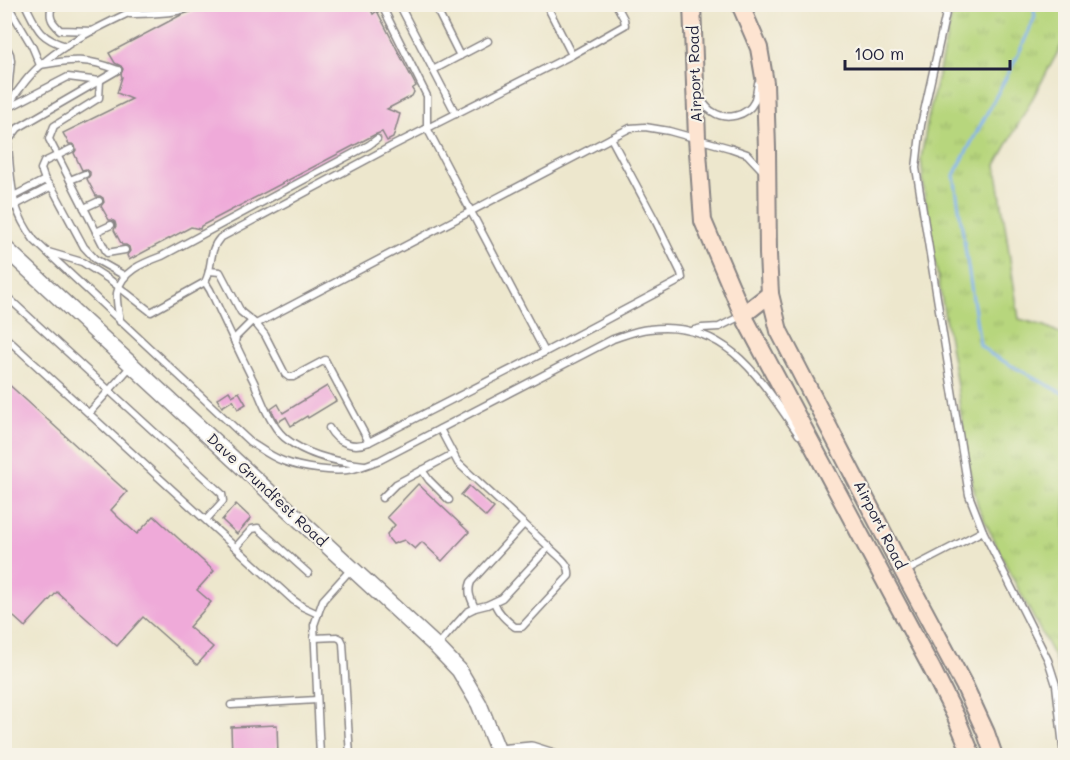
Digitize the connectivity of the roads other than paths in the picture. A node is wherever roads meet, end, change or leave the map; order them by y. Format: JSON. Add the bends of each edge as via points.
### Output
{"nodes":[{"id":1,"x":7,"y":4,"type":"edge"},
{"id":2,"x":25,"y":4,"type":"edge"},
{"id":3,"x":57,"y":4,"type":"edge"},
{"id":4,"x":137,"y":4,"type":"edge"},
{"id":5,"x":147,"y":4,"type":"edge"},
{"id":6,"x":198,"y":4,"type":"edge"},
{"id":7,"x":381,"y":4,"type":"edge"},
{"id":8,"x":399,"y":4,"type":"edge"},
{"id":9,"x":434,"y":4,"type":"edge"},
{"id":10,"x":546,"y":4,"type":"edge"},
{"id":11,"x":616,"y":4,"type":"edge"},
{"id":12,"x":692,"y":4,"type":"edge"},
{"id":13,"x":740,"y":4,"type":"edge"},
{"id":14,"x":948,"y":4,"type":"edge"},
{"id":15,"x":126,"y":15,"type":"junction"},
{"id":16,"x":93,"y":31,"type":"junction"},
{"id":17,"x":488,"y":41,"type":"dead end"},
{"id":18,"x":4,"y":42,"type":"edge"},
{"id":19,"x":66,"y":46,"type":"junction"},
{"id":20,"x":572,"y":55,"type":"junction"},
{"id":21,"x":459,"y":56,"type":"junction"},
{"id":22,"x":40,"y":64,"type":"junction"},
{"id":23,"x":762,"y":65,"type":"junction"},
{"id":24,"x":433,"y":70,"type":"junction"},
{"id":25,"x":100,"y":81,"type":"junction"},
{"id":26,"x":695,"y":90,"type":"junction"},
{"id":27,"x":10,"y":107,"type":"junction"},
{"id":28,"x":456,"y":114,"type":"junction"},
{"id":29,"x":427,"y":128,"type":"junction"},
{"id":30,"x":611,"y":138,"type":"junction"},
{"id":31,"x":697,"y":138,"type":"junction"},
{"id":32,"x":377,"y":139,"type":"dead end"},
{"id":33,"x":8,"y":141,"type":"junction"},
{"id":34,"x":71,"y":149,"type":"dead end"},
{"id":35,"x":57,"y":156,"type":"junction"},
{"id":36,"x":7,"y":166,"type":"edge"},
{"id":37,"x":85,"y":174,"type":"dead end"},
{"id":38,"x":8,"y":175,"type":"edge"},
{"id":39,"x":767,"y":176,"type":"junction"},
{"id":40,"x":45,"y":180,"type":"junction"},
{"id":41,"x":70,"y":180,"type":"junction"},
{"id":42,"x":51,"y":187,"type":"junction"},
{"id":43,"x":4,"y":201,"type":"edge"},
{"id":44,"x":99,"y":201,"type":"dead end"},
{"id":45,"x":14,"y":202,"type":"junction"},
{"id":46,"x":84,"y":208,"type":"junction"},
{"id":47,"x":4,"y":211,"type":"edge"},
{"id":48,"x":471,"y":211,"type":"junction"},
{"id":49,"x":111,"y":225,"type":"dead end"},
{"id":50,"x":96,"y":232,"type":"junction"},
{"id":51,"x":4,"y":247,"type":"edge"},
{"id":52,"x":124,"y":250,"type":"dead end"},
{"id":53,"x":46,"y":252,"type":"junction"},
{"id":54,"x":209,"y":271,"type":"junction"},
{"id":55,"x":125,"y":276,"type":"junction"},
{"id":56,"x":205,"y":282,"type":"junction"},
{"id":57,"x":119,"y":287,"type":"junction"},
{"id":58,"x":4,"y":294,"type":"edge"},
{"id":59,"x":770,"y":294,"type":"junction"},
{"id":60,"x":743,"y":315,"type":"junction"},
{"id":61,"x":120,"y":322,"type":"junction"},
{"id":62,"x":254,"y":322,"type":"junction"},
{"id":63,"x":694,"y":330,"type":"junction"},
{"id":64,"x":4,"y":336,"type":"edge"},
{"id":65,"x":235,"y":343,"type":"junction"},
{"id":66,"x":545,"y":352,"type":"junction"},
{"id":67,"x":132,"y":365,"type":"junction"},
{"id":68,"x":109,"y":390,"type":"junction"},
{"id":69,"x":89,"y":413,"type":"junction"},
{"id":70,"x":329,"y":428,"type":"dead end"},
{"id":71,"x":440,"y":429,"type":"junction"},
{"id":72,"x":369,"y":442,"type":"junction"},
{"id":73,"x":453,"y":454,"type":"junction"},
{"id":74,"x":367,"y":465,"type":"junction"},
{"id":75,"x":422,"y":470,"type":"junction"},
{"id":76,"x":835,"y":487,"type":"junction"},
{"id":77,"x":382,"y":498,"type":"dead end"},
{"id":78,"x":449,"y":500,"type":"dead end"},
{"id":79,"x":206,"y":520,"type":"junction"},
{"id":80,"x":524,"y":524,"type":"junction"},
{"id":81,"x":982,"y":531,"type":"junction"},
{"id":82,"x":236,"y":547,"type":"junction"},
{"id":83,"x":549,"y":548,"type":"junction"},
{"id":84,"x":352,"y":568,"type":"junction"},
{"id":85,"x":308,"y":573,"type":"dead end"},
{"id":86,"x":904,"y":573,"type":"junction"},
{"id":87,"x":494,"y":602,"type":"junction"},
{"id":88,"x":475,"y":608,"type":"junction"},
{"id":89,"x":318,"y":614,"type":"junction"},
{"id":90,"x":314,"y":638,"type":"junction"},
{"id":91,"x":436,"y":646,"type":"junction"},
{"id":92,"x":317,"y":700,"type":"junction"},
{"id":93,"x":231,"y":705,"type":"dead end"},
{"id":94,"x":499,"y":754,"type":"edge"},
{"id":95,"x":320,"y":756,"type":"edge"},
{"id":96,"x":350,"y":756,"type":"edge"},
{"id":97,"x":550,"y":756,"type":"edge"},
{"id":98,"x":972,"y":756,"type":"edge"},
{"id":99,"x":994,"y":756,"type":"edge"},
{"id":100,"x":1064,"y":756,"type":"edge"}],
"edges":[{"from":1,"to":22,"type":"lane"},
{"from":2,"to":19,"type":"lane","via":[[45,37]]},
{"from":3,"to":16,"type":"lane","via":[[49,16],[60,30]]},
{"from":4,"to":15,"type":"lane"},
{"from":5,"to":15,"type":"lane"},
{"from":6,"to":15,"type":"lane","via":[[188,9]]},
{"from":7,"to":29,"type":"lane","via":[[427,96]]},
{"from":8,"to":24,"type":"lane"},
{"from":9,"to":21,"type":"lane"},
{"from":10,"to":20,"type":"lane"},
{"from":11,"to":20,"type":"lane","via":[[625,25]]},
{"from":12,"to":26,"type":"main road","name":"Airport Road"},
{"from":13,"to":23,"type":"main road","name":"Airport Road"},
{"from":14,"to":81,"type":"lane","via":[[921,125],[916,168],[969,495]]},
{"from":15,"to":16,"type":"lane"},
{"from":16,"to":19,"type":"lane"},
{"from":17,"to":21,"type":"lane"},
{"from":18,"to":27,"type":"lane","via":[[11,61]]},
{"from":19,"to":22,"type":"lane"},
{"from":20,"to":28,"type":"lane"},
{"from":21,"to":24,"type":"lane"},
{"from":22,"to":25,"type":"lane","via":[[83,60],[118,70]]},
{"from":22,"to":27,"type":"lane","via":[[16,93]]},
{"from":23,"to":26,"type":"lane","via":[[754,101],[740,115],[720,116],[705,105]]},
{"from":23,"to":39,"type":"main road","name":"Airport Road"},
{"from":24,"to":28,"type":"lane"},
{"from":25,"to":27,"type":"lane","via":[[68,77]]},
{"from":25,"to":33,"type":"lane","via":[[18,128]]},
{"from":25,"to":35,"type":"lane","via":[[99,98],[54,126],[49,139]]},
{"from":26,"to":31,"type":"main road","name":"Airport Road"},
{"from":27,"to":33,"type":"lane"},
{"from":28,"to":29,"type":"lane"},
{"from":29,"to":48,"type":"lane"},
{"from":29,"to":54,"type":"lane","via":[[220,237],[212,249]]},
{"from":30,"to":31,"type":"lane","via":[[630,128],[645,127]]},
{"from":30,"to":48,"type":"lane"},
{"from":30,"to":66,"type":"lane","via":[[682,278]]},
{"from":31,"to":39,"type":"lane","via":[[747,154]]},
{"from":31,"to":60,"type":"main road","name":"Airport Road","via":[[703,221]]},
{"from":32,"to":55,"type":"lane"},
{"from":33,"to":36,"type":"lane"},
{"from":34,"to":35,"type":"lane"},
{"from":35,"to":40,"type":"lane","via":[[44,162],[41,169]]},
{"from":35,"to":41,"type":"lane"},
{"from":36,"to":38,"type":"lane"},
{"from":37,"to":41,"type":"lane"},
{"from":38,"to":45,"type":"lane"},
{"from":39,"to":59,"type":"main road","name":"Airport Road"},
{"from":40,"to":42,"type":"lane"},
{"from":40,"to":45,"type":"lane"},
{"from":41,"to":46,"type":"lane"},
{"from":42,"to":45,"type":"lane"},
{"from":42,"to":55,"type":"lane","via":[[84,247],[95,259]]},
{"from":43,"to":45,"type":"lane"},
{"from":44,"to":46,"type":"lane"},
{"from":45,"to":47,"type":"lane"},
{"from":45,"to":53,"type":"lane","via":[[26,230]]},
{"from":46,"to":50,"type":"lane"},
{"from":48,"to":62,"type":"lane"},
{"from":48,"to":66,"type":"lane"},
{"from":49,"to":50,"type":"lane"},
{"from":50,"to":52,"type":"lane","via":[[107,253]]},
{"from":51,"to":67,"type":"street","name":"Dave Grundfest Road"},
{"from":53,"to":57,"type":"lane","via":[[82,262]]},
{"from":53,"to":61,"type":"lane"},
{"from":54,"to":56,"type":"lane"},
{"from":54,"to":62,"type":"lane","via":[[220,272],[241,312]]},
{"from":55,"to":57,"type":"lane"},
{"from":56,"to":57,"type":"lane","via":[[151,312]]},
{"from":56,"to":65,"type":"lane"},
{"from":57,"to":61,"type":"lane"},
{"from":58,"to":68,"type":"lane"},
{"from":59,"to":60,"type":"main road"},
{"from":59,"to":86,"type":"main road","name":"Airport Road","via":[[782,336]]},
{"from":60,"to":63,"type":"lane","via":[[719,327]]},
{"from":60,"to":76,"type":"main road","name":"Airport Road"},
{"from":61,"to":74,"type":"lane","via":[[250,442],[267,453],[282,461],[314,468],[351,469]]},
{"from":62,"to":65,"type":"lane","via":[[236,337]]},
{"from":62,"to":72,"type":"lane","via":[[289,377],[325,360]]},
{"from":63,"to":71,"type":"lane","via":[[648,329],[614,339]]},
{"from":63,"to":76,"type":"lane","via":[[724,345],[747,364]]},
{"from":64,"to":69,"type":"lane"},
{"from":65,"to":74,"type":"lane","via":[[269,415],[287,440],[314,454]]},
{"from":66,"to":72,"type":"lane"},
{"from":67,"to":68,"type":"lane"},
{"from":67,"to":84,"type":"street","name":"Dave Grundfest Road"},
{"from":68,"to":69,"type":"lane"},
{"from":68,"to":79,"type":"lane","via":[[222,494],[223,501]]},
{"from":69,"to":79,"type":"lane"},
{"from":70,"to":72,"type":"lane","via":[[335,437],[348,444]]},
{"from":71,"to":73,"type":"lane"},
{"from":71,"to":74,"type":"lane"},
{"from":73,"to":75,"type":"lane"},
{"from":73,"to":80,"type":"lane"},
{"from":75,"to":77,"type":"lane","via":[[396,484]]},
{"from":75,"to":78,"type":"lane"},
{"from":76,"to":98,"type":"main road","name":"Airport Road","via":[[937,678]]},
{"from":79,"to":82,"type":"lane"},
{"from":80,"to":83,"type":"lane"},
{"from":80,"to":88,"type":"lane","via":[[471,582],[469,592]]},
{"from":81,"to":86,"type":"lane"},
{"from":81,"to":100,"type":"lane","via":[[1048,660],[1056,685]]},
{"from":82,"to":85,"type":"lane","via":[[258,528]]},
{"from":82,"to":89,"type":"lane","via":[[297,603]]},
{"from":83,"to":87,"type":"lane"},
{"from":83,"to":87,"type":"lane","via":[[567,565],[569,576],[522,627],[515,627],[503,617]]},
{"from":84,"to":89,"type":"lane","via":[[323,600]]},
{"from":84,"to":91,"type":"street","name":"Dave Grundfest Road"},
{"from":86,"to":99,"type":"main road","name":"Airport Road","via":[[965,687]]},
{"from":87,"to":88,"type":"lane"},
{"from":88,"to":91,"type":"lane"},
{"from":89,"to":90,"type":"lane"},
{"from":90,"to":92,"type":"lane"},
{"from":90,"to":96,"type":"lane","via":[[337,637],[343,643]]},
{"from":91,"to":94,"type":"street","name":"Dave Grundfest Road","via":[[459,670],[479,704]]},
{"from":92,"to":93,"type":"lane"},
{"from":92,"to":95,"type":"lane"},
{"from":94,"to":97,"type":"street","via":[[531,750]]}]}
